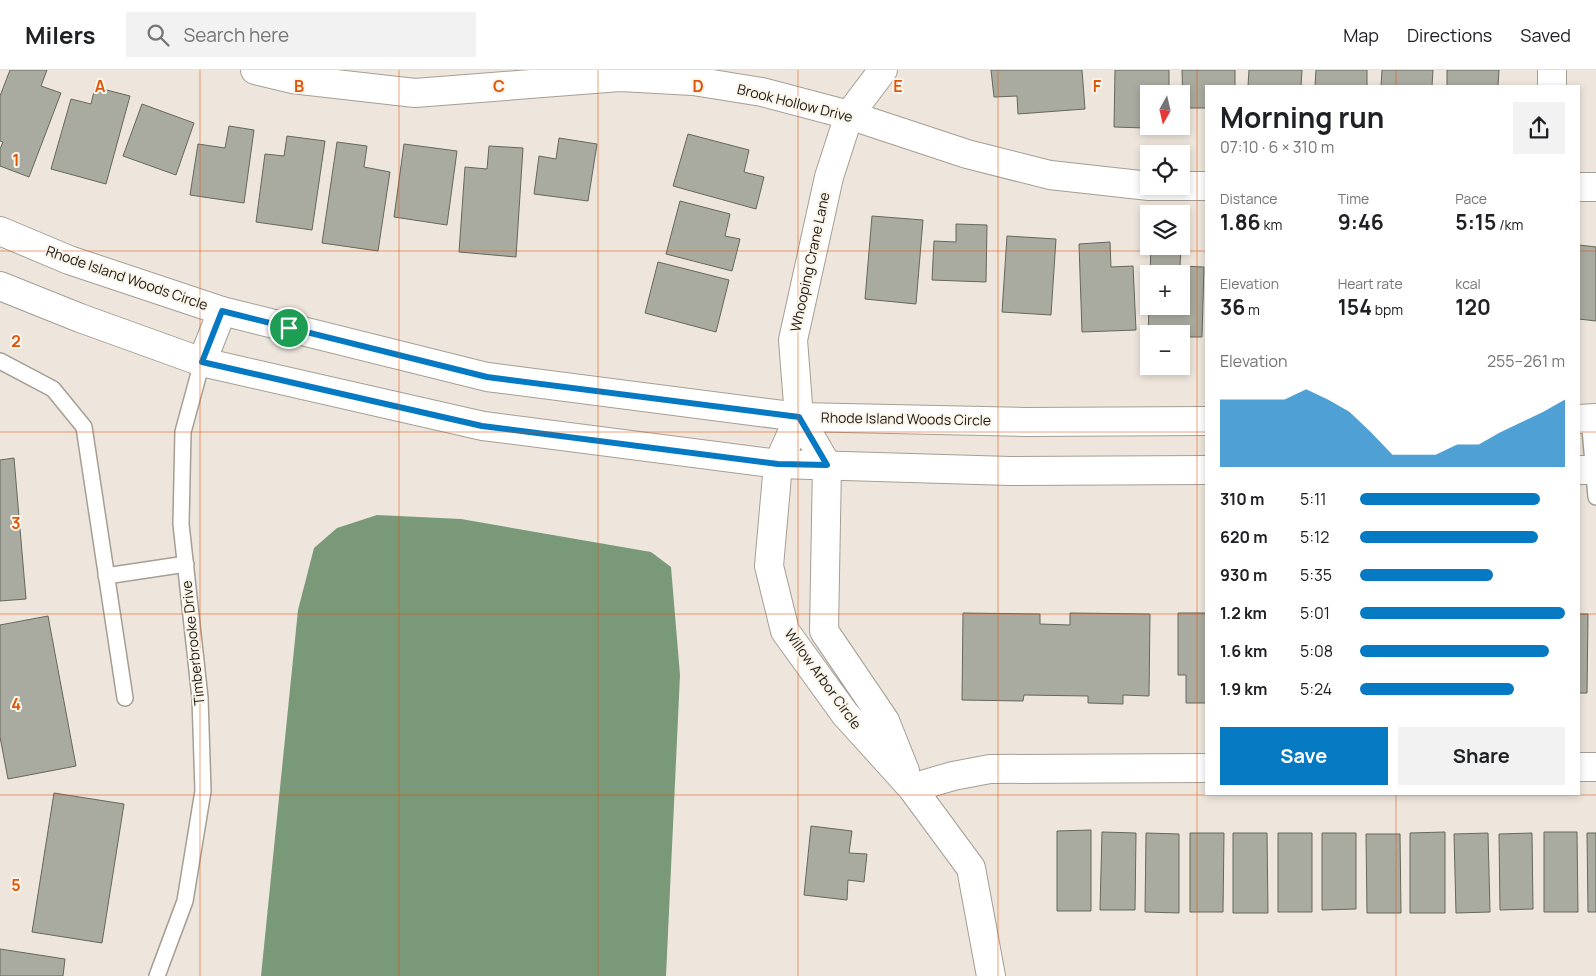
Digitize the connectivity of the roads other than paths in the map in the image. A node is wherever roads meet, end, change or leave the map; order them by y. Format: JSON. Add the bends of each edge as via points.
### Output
{"nodes":[{"id":1,"x":255,"y":70,"type":"edge"},
{"id":2,"x":883,"y":70,"type":"edge"},
{"id":3,"x":1552,"y":70,"type":"edge"},
{"id":4,"x":1552,"y":85,"type":"edge"},
{"id":5,"x":849,"y":115,"type":"junction"},
{"id":6,"x":1140,"y":185,"type":"edge"},
{"id":7,"x":1190,"y":186,"type":"edge"},
{"id":8,"x":1205,"y":186,"type":"edge"},
{"id":9,"x":1580,"y":187,"type":"edge"},
{"id":10,"x":1596,"y":187,"type":"edge"},
{"id":11,"x":0,"y":230,"type":"edge"},
{"id":12,"x":0,"y":286,"type":"edge"},
{"id":13,"x":222,"y":311,"type":"junction"},
{"id":14,"x":0,"y":361,"type":"edge"},
{"id":15,"x":202,"y":362,"type":"junction"},
{"id":16,"x":799,"y":417,"type":"junction"},
{"id":17,"x":1588,"y":418,"type":"edge"},
{"id":18,"x":1205,"y":421,"type":"edge"},
{"id":19,"x":778,"y":464,"type":"junction"},
{"id":20,"x":827,"y":465,"type":"junction"},
{"id":21,"x":1205,"y":470,"type":"edge"},
{"id":22,"x":1590,"y":470,"type":"edge"},
{"id":23,"x":1596,"y":497,"type":"edge"},
{"id":24,"x":186,"y":564,"type":"junction"},
{"id":25,"x":106,"y":576,"type":"junction"},
{"id":26,"x":125,"y":698,"type":"dead end"},
{"id":27,"x":1580,"y":767,"type":"edge"},
{"id":28,"x":1596,"y":767,"type":"edge"},
{"id":29,"x":1205,"y":768,"type":"edge"},
{"id":30,"x":912,"y":788,"type":"junction"},
{"id":31,"x":157,"y":976,"type":"edge"},
{"id":32,"x":991,"y":976,"type":"edge"}],
"edges":[{"from":1,"to":5,"type":"street","name":"Brook Hollow Drive","via":[[292,79],[415,93],[620,77],[693,81],[762,92]]},
{"from":2,"to":5,"type":"street","name":"Whooping Crane Lane"},
{"from":3,"to":4,"type":"street"},
{"from":5,"to":6,"type":"street","name":"Brook Hollow Drive","via":[[967,154],[1050,175]]},
{"from":5,"to":16,"type":"street","name":"Whooping Crane Lane","via":[[828,177],[792,340]]},
{"from":7,"to":8,"type":"street","name":"Brook Hollow Drive"},
{"from":9,"to":10,"type":"street"},
{"from":11,"to":13,"type":"street","name":"Rhode Island Woods Circle","via":[[69,260]]},
{"from":12,"to":15,"type":"street"},
{"from":13,"to":15,"type":"street","name":"Timberbrooke Drive"},
{"from":13,"to":16,"type":"street","name":"Rhode Island Woods Circle","via":[[487,377]]},
{"from":14,"to":25,"type":"lane","via":[[52,389],[84,427]]},
{"from":15,"to":19,"type":"street","via":[[482,426]]},
{"from":15,"to":24,"type":"lane","name":"Timberbrooke Drive","via":[[182,432],[181,524]]},
{"from":16,"to":18,"type":"street","name":"Rhode Island Woods Circle","via":[[1025,422]]},
{"from":16,"to":19,"type":"street","name":"Whooping Crane Lane"},
{"from":16,"to":20,"type":"street"},
{"from":17,"to":22,"type":"lane"},
{"from":19,"to":20,"type":"street"},
{"from":19,"to":30,"type":"street","name":"Willow Arbor Circle","via":[[769,566],[785,631],[845,714]]},
{"from":20,"to":21,"type":"street","via":[[1010,471]]},
{"from":20,"to":30,"type":"street","name":"Willow Arbor Circle","via":[[824,631],[885,721]]},
{"from":22,"to":23,"type":"lane"},
{"from":24,"to":25,"type":"lane"},
{"from":24,"to":31,"type":"lane","name":"Timberbrooke Drive","via":[[200,698],[203,791],[185,901]]},
{"from":25,"to":26,"type":"lane"},
{"from":27,"to":28,"type":"street"},
{"from":29,"to":30,"type":"street","via":[[990,769]]},
{"from":30,"to":32,"type":"street","name":"Willow Arbor Circle","via":[[971,868]]}]}
